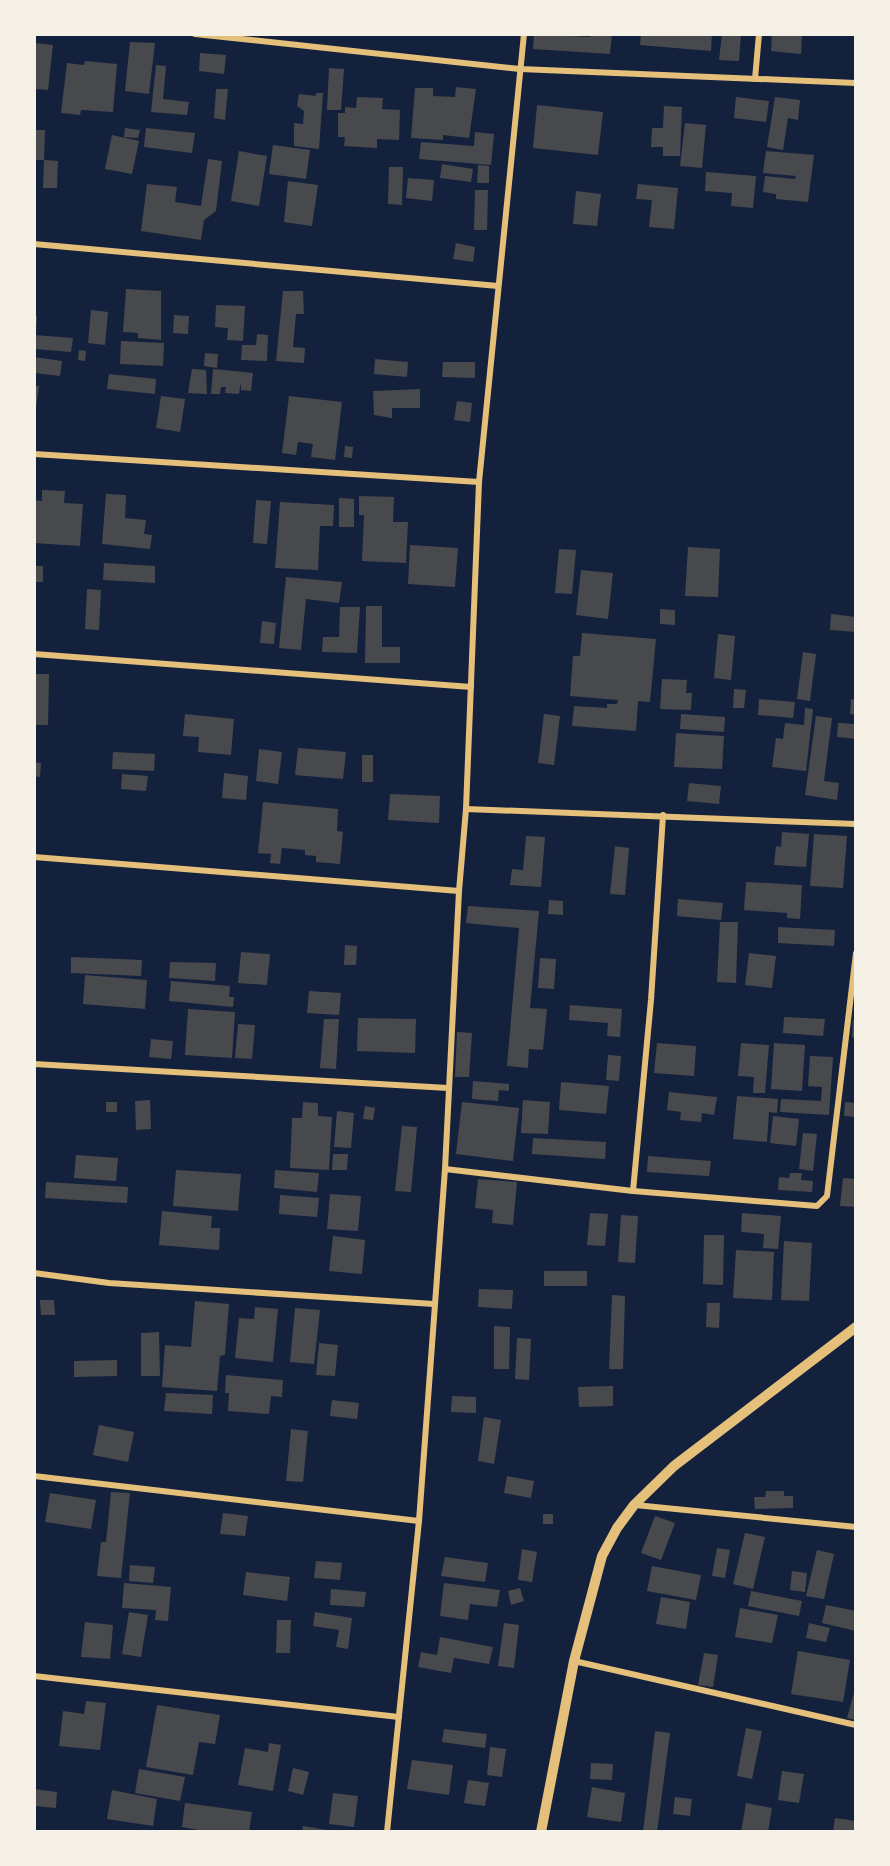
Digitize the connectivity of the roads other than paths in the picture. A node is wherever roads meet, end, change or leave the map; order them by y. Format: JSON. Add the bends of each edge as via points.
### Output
{"nodes":[{"id":1,"x":195,"y":34,"type":"edge"},
{"id":2,"x":524,"y":34,"type":"edge"},
{"id":3,"x":759,"y":34,"type":"edge"},
{"id":4,"x":520,"y":69,"type":"junction"},
{"id":5,"x":755,"y":79,"type":"junction"},
{"id":6,"x":855,"y":83,"type":"edge"},
{"id":7,"x":34,"y":244,"type":"edge"},
{"id":8,"x":498,"y":286,"type":"junction"},
{"id":9,"x":34,"y":454,"type":"edge"},
{"id":10,"x":479,"y":482,"type":"junction"},
{"id":11,"x":34,"y":654,"type":"edge"},
{"id":12,"x":471,"y":687,"type":"junction"},
{"id":13,"x":466,"y":809,"type":"junction"},
{"id":14,"x":663,"y":815,"type":"junction"},
{"id":15,"x":855,"y":824,"type":"edge"},
{"id":16,"x":34,"y":857,"type":"edge"},
{"id":17,"x":459,"y":891,"type":"junction"},
{"id":18,"x":855,"y":953,"type":"edge"},
{"id":19,"x":34,"y":1064,"type":"edge"},
{"id":20,"x":448,"y":1088,"type":"junction"},
{"id":21,"x":445,"y":1169,"type":"junction"},
{"id":22,"x":633,"y":1191,"type":"junction"},
{"id":23,"x":34,"y":1273,"type":"edge"},
{"id":24,"x":434,"y":1304,"type":"junction"},
{"id":25,"x":855,"y":1327,"type":"edge"},
{"id":26,"x":34,"y":1476,"type":"edge"},
{"id":27,"x":634,"y":1505,"type":"junction"},
{"id":28,"x":419,"y":1521,"type":"junction"},
{"id":29,"x":855,"y":1527,"type":"edge"},
{"id":30,"x":574,"y":1661,"type":"junction"},
{"id":31,"x":34,"y":1676,"type":"edge"},
{"id":32,"x":399,"y":1717,"type":"junction"},
{"id":33,"x":855,"y":1725,"type":"edge"},
{"id":34,"x":387,"y":1832,"type":"edge"},
{"id":35,"x":541,"y":1832,"type":"edge"}],
"edges":[{"from":1,"to":4,"type":"street"},
{"from":2,"to":4,"type":"street"},
{"from":3,"to":5,"type":"street"},
{"from":4,"to":5,"type":"street"},
{"from":4,"to":8,"type":"street"},
{"from":5,"to":6,"type":"street"},
{"from":7,"to":8,"type":"street"},
{"from":8,"to":10,"type":"street"},
{"from":9,"to":10,"type":"street"},
{"from":10,"to":12,"type":"street"},
{"from":11,"to":12,"type":"street"},
{"from":12,"to":13,"type":"street"},
{"from":13,"to":14,"type":"street"},
{"from":13,"to":17,"type":"street"},
{"from":14,"to":15,"type":"street"},
{"from":14,"to":22,"type":"street"},
{"from":16,"to":17,"type":"street"},
{"from":17,"to":20,"type":"street"},
{"from":18,"to":22,"type":"street","via":[[827,1196],[822,1202],[811,1207]]},
{"from":19,"to":20,"type":"street"},
{"from":20,"to":21,"type":"street"},
{"from":21,"to":22,"type":"street"},
{"from":21,"to":24,"type":"street"},
{"from":23,"to":24,"type":"street","via":[[110,1282]]},
{"from":24,"to":28,"type":"street"},
{"from":25,"to":27,"type":"street","via":[[674,1466]]},
{"from":26,"to":28,"type":"street"},
{"from":27,"to":29,"type":"street"},
{"from":27,"to":30,"type":"street","via":[[602,1556]]},
{"from":28,"to":32,"type":"street"},
{"from":30,"to":33,"type":"street"},
{"from":30,"to":35,"type":"street"},
{"from":31,"to":32,"type":"street"},
{"from":32,"to":34,"type":"street"}]}
